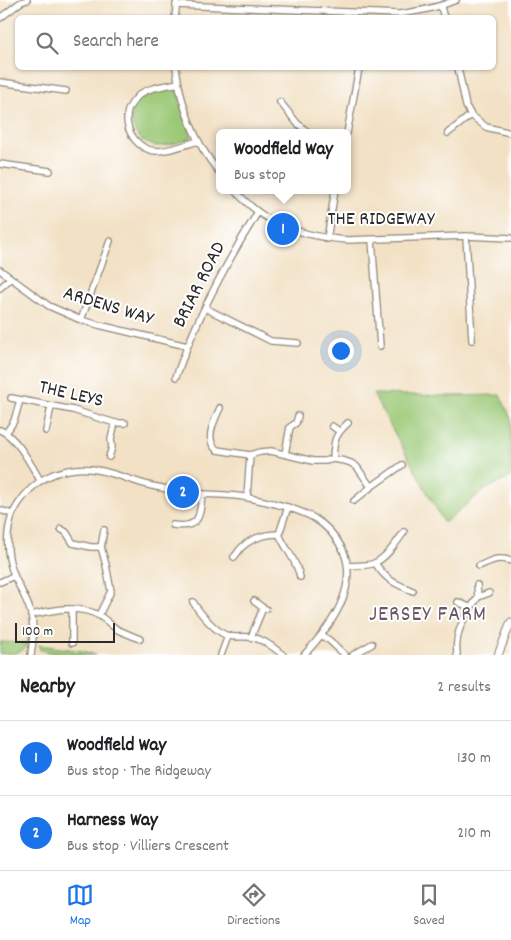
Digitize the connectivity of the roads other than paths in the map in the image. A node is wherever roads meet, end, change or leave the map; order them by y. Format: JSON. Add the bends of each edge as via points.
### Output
{"nodes":[{"id":1,"x":26,"y":0,"type":"edge"},
{"id":2,"x":456,"y":0,"type":"edge"},
{"id":3,"x":177,"y":2,"type":"edge"},
{"id":4,"x":441,"y":6,"type":"junction"},
{"id":5,"x":175,"y":15,"type":"edge"},
{"id":6,"x":359,"y":15,"type":"edge"},
{"id":7,"x":443,"y":15,"type":"edge"},
{"id":8,"x":0,"y":17,"type":"edge"},
{"id":9,"x":176,"y":70,"type":"edge"},
{"id":10,"x":359,"y":70,"type":"edge"},
{"id":11,"x":458,"y":70,"type":"edge"},
{"id":12,"x":0,"y":82,"type":"edge"},
{"id":13,"x":178,"y":83,"type":"junction"},
{"id":14,"x":66,"y":91,"type":"dead end"},
{"id":15,"x":280,"y":102,"type":"dead end"},
{"id":16,"x":471,"y":115,"type":"junction"},
{"id":17,"x":304,"y":129,"type":"edge"},
{"id":18,"x":347,"y":129,"type":"edge"},
{"id":19,"x":448,"y":133,"type":"dead end"},
{"id":20,"x":511,"y":133,"type":"edge"},
{"id":21,"x":198,"y":141,"type":"junction"},
{"id":22,"x":0,"y":164,"type":"edge"},
{"id":23,"x":216,"y":168,"type":"edge"},
{"id":24,"x":50,"y":170,"type":"dead end"},
{"id":25,"x":238,"y":194,"type":"edge"},
{"id":26,"x":334,"y":194,"type":"edge"},
{"id":27,"x":258,"y":212,"type":"junction"},
{"id":28,"x":466,"y":236,"type":"junction"},
{"id":29,"x":327,"y":238,"type":"junction"},
{"id":30,"x":511,"y":238,"type":"edge"},
{"id":31,"x":372,"y":240,"type":"junction"},
{"id":32,"x":110,"y":241,"type":"dead end"},
{"id":33,"x":0,"y":270,"type":"edge"},
{"id":34,"x":10,"y":279,"type":"junction"},
{"id":35,"x":0,"y":288,"type":"edge"},
{"id":36,"x":205,"y":308,"type":"junction"},
{"id":37,"x":81,"y":320,"type":"junction"},
{"id":38,"x":472,"y":340,"type":"dead end"},
{"id":39,"x":298,"y":343,"type":"dead end"},
{"id":40,"x":187,"y":346,"type":"junction"},
{"id":41,"x":380,"y":346,"type":"dead end"},
{"id":42,"x":176,"y":377,"type":"dead end"},
{"id":43,"x":11,"y":398,"type":"dead end"},
{"id":44,"x":20,"y":400,"type":"junction"},
{"id":45,"x":51,"y":406,"type":"junction"},
{"id":46,"x":220,"y":408,"type":"dead end"},
{"id":47,"x":298,"y":416,"type":"dead end"},
{"id":48,"x":115,"y":423,"type":"junction"},
{"id":49,"x":125,"y":423,"type":"dead end"},
{"id":50,"x":348,"y":423,"type":"dead end"},
{"id":51,"x":332,"y":426,"type":"dead end"},
{"id":52,"x":46,"y":431,"type":"dead end"},
{"id":53,"x":339,"y":431,"type":"junction"},
{"id":54,"x":3,"y":432,"type":"edge"},
{"id":55,"x":285,"y":454,"type":"junction"},
{"id":56,"x":250,"y":455,"type":"junction"},
{"id":57,"x":109,"y":457,"type":"dead end"},
{"id":58,"x":333,"y":459,"type":"junction"},
{"id":59,"x":402,"y":465,"type":"dead end"},
{"id":60,"x":40,"y":480,"type":"junction"},
{"id":61,"x":371,"y":487,"type":"junction"},
{"id":62,"x":202,"y":494,"type":"junction"},
{"id":63,"x":247,"y":497,"type":"junction"},
{"id":64,"x":354,"y":501,"type":"dead end"},
{"id":65,"x":288,"y":507,"type":"junction"},
{"id":66,"x":0,"y":510,"type":"edge"},
{"id":67,"x":12,"y":514,"type":"junction"},
{"id":68,"x":173,"y":525,"type":"dead end"},
{"id":69,"x":61,"y":528,"type":"dead end"},
{"id":70,"x":104,"y":530,"type":"dead end"},
{"id":71,"x":404,"y":532,"type":"dead end"},
{"id":72,"x":279,"y":534,"type":"junction"},
{"id":73,"x":101,"y":547,"type":"junction"},
{"id":74,"x":234,"y":557,"type":"dead end"},
{"id":75,"x":511,"y":561,"type":"edge"},
{"id":76,"x":375,"y":563,"type":"junction"},
{"id":77,"x":348,"y":566,"type":"junction"},
{"id":78,"x":479,"y":566,"type":"dead end"},
{"id":79,"x":14,"y":576,"type":"junction"},
{"id":80,"x":300,"y":577,"type":"dead end"},
{"id":81,"x":0,"y":582,"type":"edge"},
{"id":82,"x":478,"y":585,"type":"dead end"},
{"id":83,"x":413,"y":591,"type":"dead end"},
{"id":84,"x":489,"y":593,"type":"dead end"},
{"id":85,"x":478,"y":597,"type":"junction"},
{"id":86,"x":254,"y":601,"type":"dead end"},
{"id":87,"x":193,"y":602,"type":"dead end"},
{"id":88,"x":458,"y":602,"type":"dead end"},
{"id":89,"x":471,"y":608,"type":"junction"},
{"id":90,"x":72,"y":609,"type":"junction"},
{"id":91,"x":31,"y":615,"type":"junction"},
{"id":92,"x":99,"y":616,"type":"junction"},
{"id":93,"x":511,"y":622,"type":"edge"},
{"id":94,"x":228,"y":636,"type":"junction"},
{"id":95,"x":322,"y":636,"type":"junction"},
{"id":96,"x":251,"y":637,"type":"junction"},
{"id":97,"x":140,"y":639,"type":"dead end"},
{"id":98,"x":72,"y":643,"type":"dead end"},
{"id":99,"x":372,"y":644,"type":"dead end"},
{"id":100,"x":31,"y":655,"type":"edge"},
{"id":101,"x":221,"y":655,"type":"edge"},
{"id":102,"x":283,"y":655,"type":"edge"},
{"id":103,"x":304,"y":655,"type":"edge"},
{"id":104,"x":345,"y":655,"type":"edge"},
{"id":105,"x":353,"y":655,"type":"edge"},
{"id":106,"x":457,"y":655,"type":"edge"},
{"id":107,"x":498,"y":655,"type":"edge"}],
"edges":[{"from":1,"to":8,"type":"street"},
{"from":2,"to":4,"type":"street"},
{"from":3,"to":5,"type":"street"},
{"from":3,"to":6,"type":"street"},
{"from":4,"to":6,"type":"street","via":[[399,14]]},
{"from":4,"to":7,"type":"street"},
{"from":9,"to":13,"type":"street"},
{"from":10,"to":18,"type":"street"},
{"from":11,"to":16,"type":"street"},
{"from":12,"to":14,"type":"street"},
{"from":13,"to":21,"type":"street"},
{"from":13,"to":21,"type":"street","via":[[139,95],[127,114],[131,135],[138,143],[155,151]]},
{"from":15,"to":17,"type":"street"},
{"from":16,"to":19,"type":"street"},
{"from":16,"to":20,"type":"street","via":[[486,127]]},
{"from":21,"to":23,"type":"street"},
{"from":22,"to":24,"type":"street"},
{"from":25,"to":27,"type":"street","name":"THE RIDGEWAY"},
{"from":26,"to":29,"type":"street"},
{"from":27,"to":29,"type":"street","name":"THE RIDGEWAY","via":[[299,232]]},
{"from":27,"to":36,"type":"street","name":"BRIAR ROAD"},
{"from":28,"to":30,"type":"street","name":"THE RIDGEWAY"},
{"from":28,"to":31,"type":"street","name":"THE RIDGEWAY"},
{"from":28,"to":38,"type":"street"},
{"from":29,"to":31,"type":"street","name":"THE RIDGEWAY"},
{"from":31,"to":41,"type":"street"},
{"from":32,"to":37,"type":"street"},
{"from":33,"to":34,"type":"street","name":"ARDENS WAY"},
{"from":34,"to":35,"type":"street"},
{"from":34,"to":37,"type":"street","name":"ARDENS WAY","via":[[49,306]]},
{"from":36,"to":39,"type":"street","via":[[271,341]]},
{"from":36,"to":40,"type":"street","name":"BRIAR ROAD"},
{"from":37,"to":40,"type":"street","name":"ARDENS WAY"},
{"from":40,"to":42,"type":"street","name":"BRIAR ROAD"},
{"from":43,"to":44,"type":"street","name":"THE LEYS"},
{"from":44,"to":45,"type":"street","name":"THE LEYS"},
{"from":44,"to":54,"type":"street","name":"THE LEYS","via":[[14,421]]},
{"from":45,"to":48,"type":"street","name":"THE LEYS"},
{"from":45,"to":52,"type":"street"},
{"from":46,"to":56,"type":"street","via":[[210,439],[213,447]]},
{"from":47,"to":55,"type":"street","via":[[290,427]]},
{"from":48,"to":49,"type":"street","name":"THE LEYS"},
{"from":48,"to":57,"type":"street","name":"THE LEYS"},
{"from":50,"to":53,"type":"street"},
{"from":51,"to":53,"type":"street"},
{"from":53,"to":58,"type":"street","via":[[334,440]]},
{"from":54,"to":60,"type":"street","via":[[22,451]]},
{"from":55,"to":56,"type":"street","via":[[271,451]]},
{"from":55,"to":58,"type":"street","via":[[312,461]]},
{"from":56,"to":63,"type":"street"},
{"from":58,"to":61,"type":"street","via":[[357,468]]},
{"from":59,"to":61,"type":"street"},
{"from":60,"to":62,"type":"street","via":[[64,471],[90,468],[152,486]]},
{"from":60,"to":67,"type":"street"},
{"from":61,"to":64,"type":"street"},
{"from":62,"to":63,"type":"street"},
{"from":62,"to":68,"type":"street","via":[[200,515],[196,520],[183,526]]},
{"from":63,"to":65,"type":"street"},
{"from":65,"to":72,"type":"street"},
{"from":65,"to":77,"type":"street","via":[[314,518],[331,530]]},
{"from":66,"to":67,"type":"street"},
{"from":67,"to":79,"type":"street","via":[[8,556]]},
{"from":69,"to":73,"type":"street","via":[[73,543]]},
{"from":70,"to":73,"type":"street"},
{"from":71,"to":76,"type":"street","via":[[388,553]]},
{"from":72,"to":74,"type":"street","via":[[261,536],[242,547]]},
{"from":72,"to":80,"type":"street","via":[[298,566]]},
{"from":73,"to":92,"type":"street","via":[[111,591]]},
{"from":75,"to":78,"type":"street","via":[[504,558]]},
{"from":76,"to":77,"type":"street"},
{"from":76,"to":83,"type":"street","via":[[393,582]]},
{"from":77,"to":95,"type":"street","via":[[347,590]]},
{"from":79,"to":81,"type":"street"},
{"from":79,"to":91,"type":"street"},
{"from":82,"to":85,"type":"street"},
{"from":84,"to":85,"type":"street"},
{"from":85,"to":89,"type":"street"},
{"from":86,"to":96,"type":"street","via":[[265,608]]},
{"from":87,"to":94,"type":"street","via":[[214,627]]},
{"from":88,"to":89,"type":"street"},
{"from":89,"to":106,"type":"street","via":[[456,642]]},
{"from":90,"to":91,"type":"street"},
{"from":90,"to":92,"type":"street"},
{"from":90,"to":98,"type":"street"},
{"from":91,"to":100,"type":"street"},
{"from":92,"to":97,"type":"street","via":[[117,629]]},
{"from":93,"to":107,"type":"street"},
{"from":94,"to":96,"type":"street"},
{"from":94,"to":101,"type":"street"},
{"from":95,"to":103,"type":"street"},
{"from":95,"to":104,"type":"street"},
{"from":96,"to":102,"type":"street","via":[[271,645]]},
{"from":99,"to":105,"type":"street"}]}
